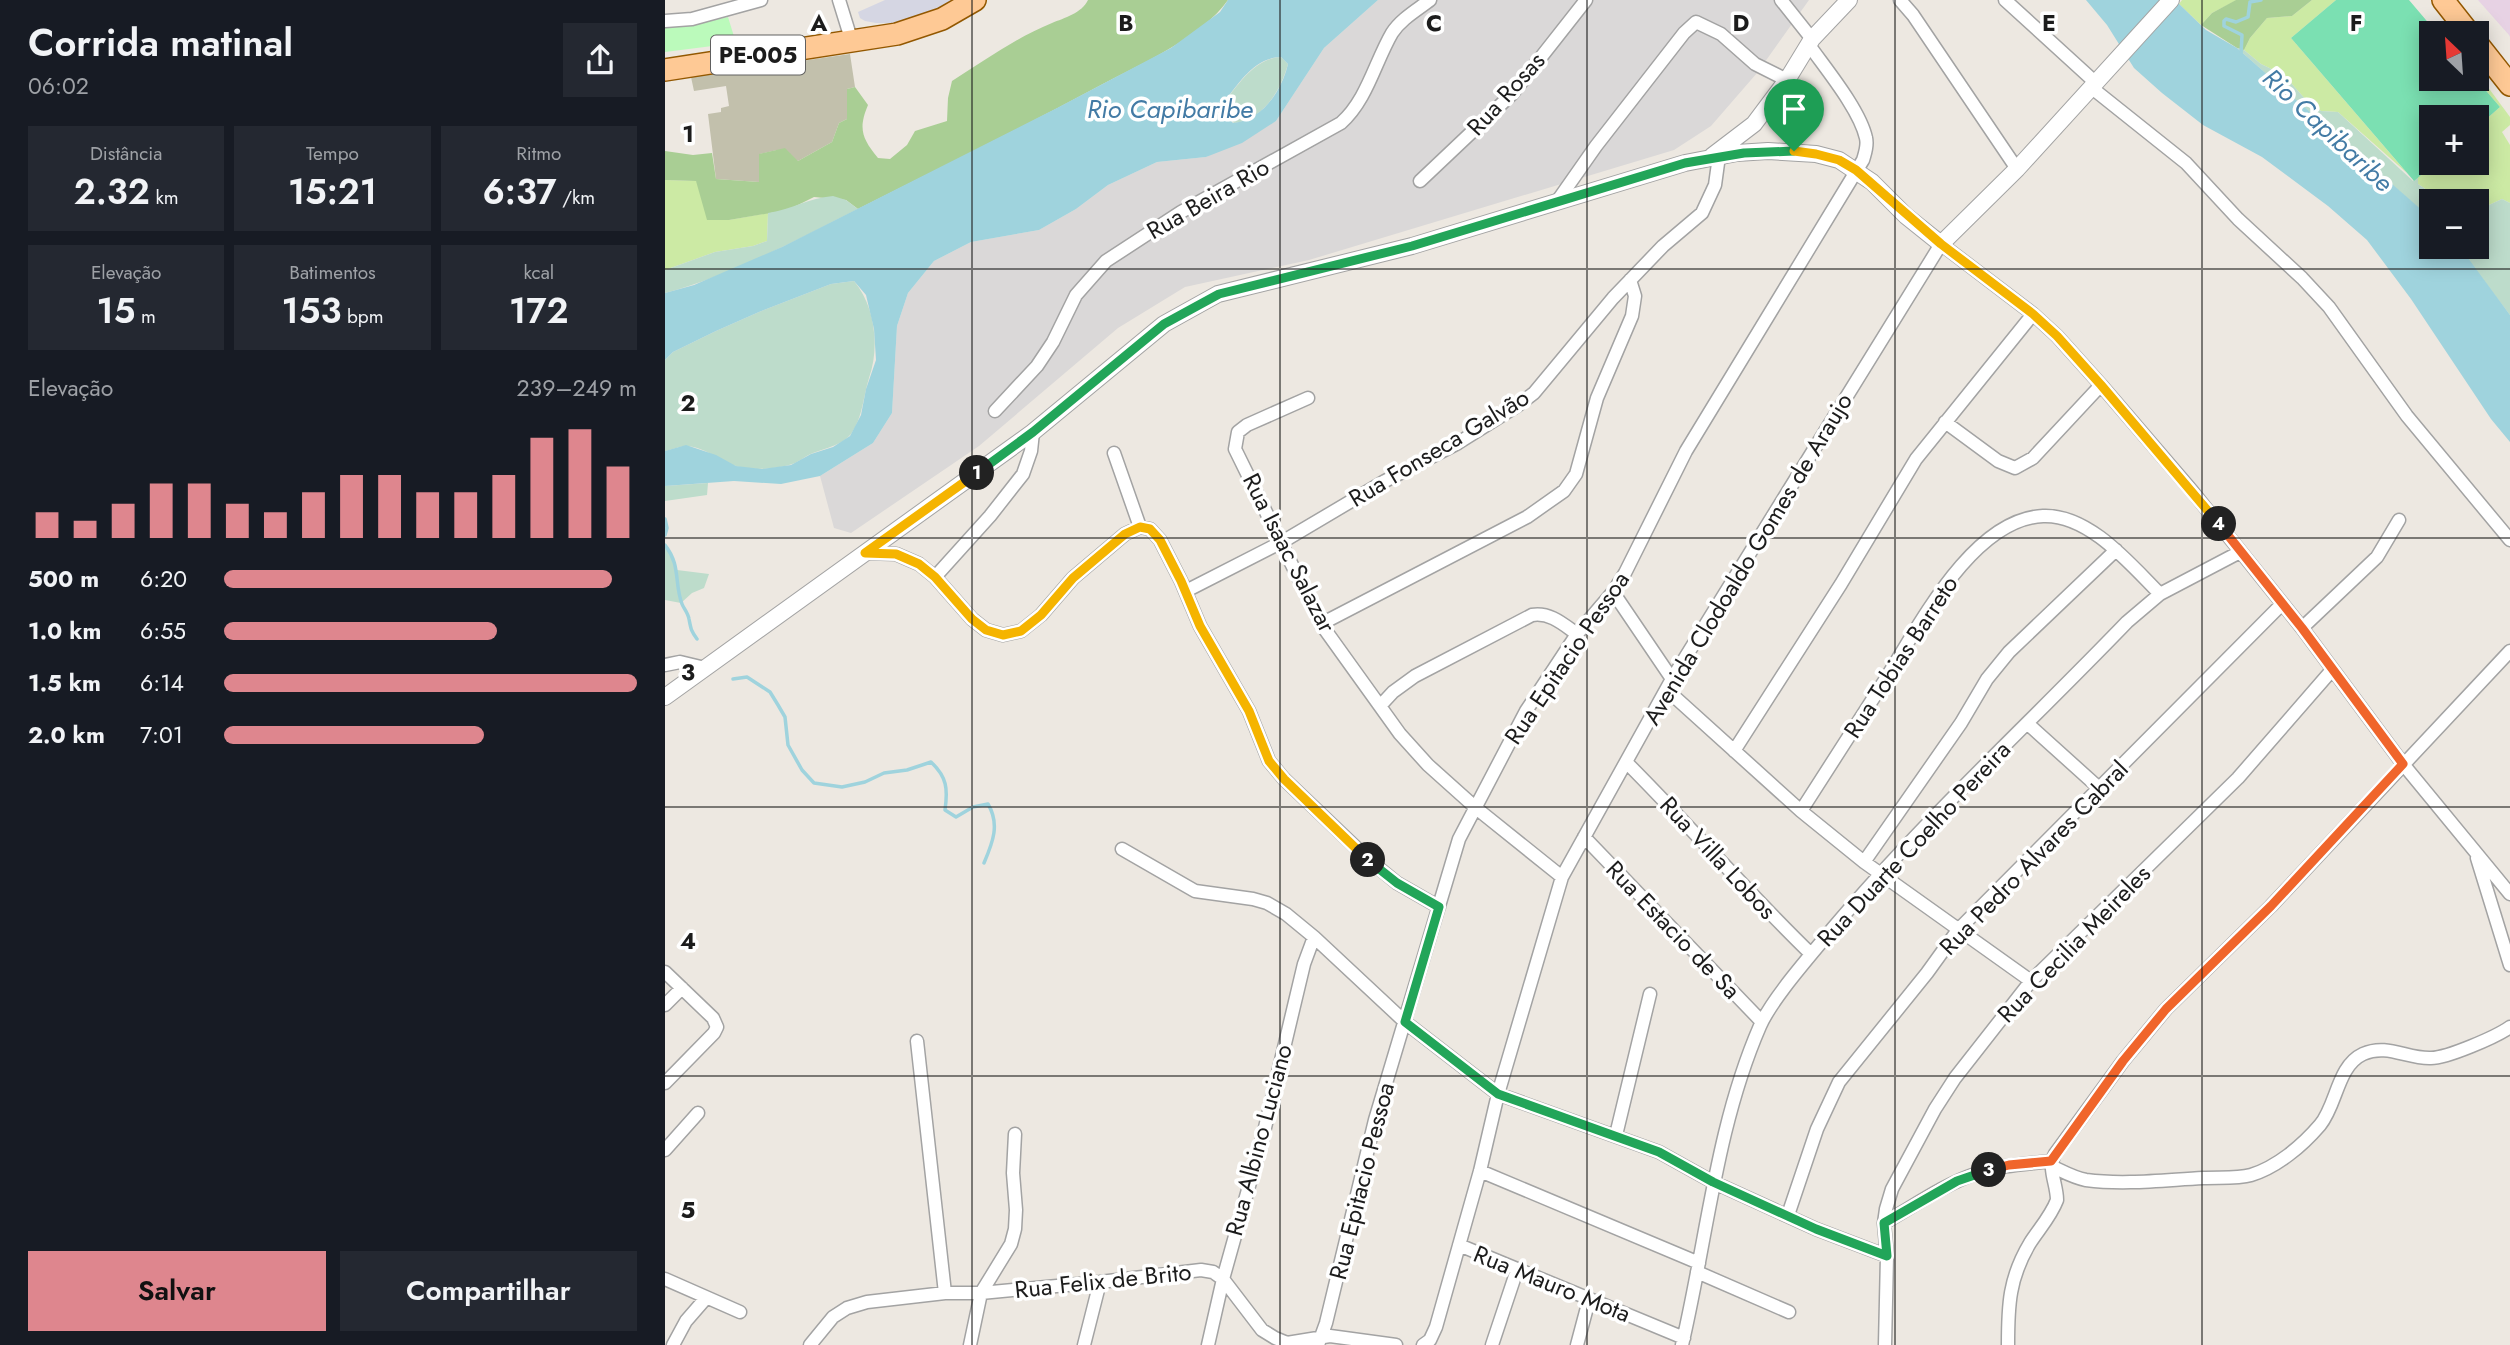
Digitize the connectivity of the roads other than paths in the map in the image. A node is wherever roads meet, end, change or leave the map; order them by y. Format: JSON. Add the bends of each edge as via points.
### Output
{"nodes":[{"id":1,"x":761,"y":0,"type":"edge"},
{"id":2,"x":839,"y":0,"type":"edge"},
{"id":3,"x":975,"y":0,"type":"edge"},
{"id":4,"x":1430,"y":0,"type":"edge"},
{"id":5,"x":1586,"y":0,"type":"edge"},
{"id":6,"x":1781,"y":0,"type":"edge"},
{"id":7,"x":1849,"y":0,"type":"edge"},
{"id":8,"x":1900,"y":0,"type":"edge"},
{"id":9,"x":2005,"y":0,"type":"edge"},
{"id":10,"x":2171,"y":0,"type":"edge"},
{"id":11,"x":2443,"y":0,"type":"edge"},
{"id":12,"x":665,"y":21,"type":"edge"},
{"id":13,"x":2460,"y":21,"type":"edge"},
{"id":14,"x":852,"y":42,"type":"junction"},
{"id":15,"x":1810,"y":42,"type":"junction"},
{"id":16,"x":2489,"y":58,"type":"edge"},
{"id":17,"x":665,"y":70,"type":"edge"},
{"id":18,"x":1787,"y":80,"type":"junction"},
{"id":19,"x":2098,"y":81,"type":"junction"},
{"id":20,"x":2510,"y":85,"type":"edge"},
{"id":21,"x":1754,"y":124,"type":"junction"},
{"id":22,"x":1768,"y":151,"type":"junction"},
{"id":23,"x":1715,"y":157,"type":"junction"},
{"id":24,"x":2017,"y":169,"type":"junction"},
{"id":25,"x":1856,"y":170,"type":"junction"},
{"id":26,"x":1420,"y":181,"type":"dead end"},
{"id":27,"x":1556,"y":203,"type":"junction"},
{"id":28,"x":1941,"y":244,"type":"junction"},
{"id":29,"x":1630,"y":280,"type":"junction"},
{"id":30,"x":2033,"y":314,"type":"junction"},
{"id":31,"x":2101,"y":385,"type":"junction"},
{"id":32,"x":1308,"y":398,"type":"dead end"},
{"id":33,"x":995,"y":411,"type":"dead end"},
{"id":34,"x":1945,"y":422,"type":"junction"},
{"id":35,"x":1033,"y":432,"type":"junction"},
{"id":36,"x":1114,"y":453,"type":"dead end"},
{"id":37,"x":2399,"y":520,"type":"dead end"},
{"id":38,"x":1140,"y":527,"type":"junction"},
{"id":39,"x":2510,"y":540,"type":"edge"},
{"id":40,"x":1282,"y":542,"type":"junction"},
{"id":41,"x":2116,"y":550,"type":"junction"},
{"id":42,"x":2240,"y":552,"type":"junction"},
{"id":43,"x":865,"y":553,"type":"junction"},
{"id":44,"x":935,"y":577,"type":"junction"},
{"id":45,"x":1186,"y":591,"type":"junction"},
{"id":46,"x":1613,"y":592,"type":"junction"},
{"id":47,"x":2160,"y":594,"type":"junction"},
{"id":48,"x":2282,"y":604,"type":"junction"},
{"id":49,"x":1321,"y":624,"type":"junction"},
{"id":50,"x":2302,"y":628,"type":"junction"},
{"id":51,"x":1577,"y":634,"type":"junction"},
{"id":52,"x":2510,"y":651,"type":"edge"},
{"id":53,"x":665,"y":665,"type":"edge"},
{"id":54,"x":705,"y":668,"type":"junction"},
{"id":55,"x":2333,"y":670,"type":"junction"},
{"id":56,"x":1669,"y":685,"type":"junction"},
{"id":57,"x":665,"y":697,"type":"edge"},
{"id":58,"x":1380,"y":706,"type":"junction"},
{"id":59,"x":2028,"y":724,"type":"junction"},
{"id":60,"x":1734,"y":751,"type":"junction"},
{"id":61,"x":1626,"y":762,"type":"junction"},
{"id":62,"x":2403,"y":764,"type":"junction"},
{"id":63,"x":2099,"y":788,"type":"junction"},
{"id":64,"x":1476,"y":808,"type":"junction"},
{"id":65,"x":1801,"y":811,"type":"junction"},
{"id":66,"x":1584,"y":837,"type":"junction"},
{"id":67,"x":1122,"y":849,"type":"dead end"},
{"id":68,"x":2475,"y":851,"type":"junction"},
{"id":69,"x":1864,"y":862,"type":"junction"},
{"id":70,"x":1880,"y":873,"type":"junction"},
{"id":71,"x":1562,"y":877,"type":"junction"},
{"id":72,"x":2510,"y":894,"type":"edge"},
{"id":73,"x":1439,"y":907,"type":"junction"},
{"id":74,"x":1958,"y":930,"type":"junction"},
{"id":75,"x":1314,"y":937,"type":"junction"},
{"id":76,"x":1811,"y":954,"type":"junction"},
{"id":77,"x":2510,"y":965,"type":"edge"},
{"id":78,"x":665,"y":972,"type":"edge"},
{"id":79,"x":2031,"y":981,"type":"junction"},
{"id":80,"x":682,"y":988,"type":"junction"},
{"id":81,"x":1650,"y":994,"type":"dead end"},
{"id":82,"x":665,"y":1005,"type":"edge"},
{"id":83,"x":1405,"y":1022,"type":"junction"},
{"id":84,"x":1762,"y":1023,"type":"junction"},
{"id":85,"x":2510,"y":1027,"type":"edge"},
{"id":86,"x":917,"y":1041,"type":"dead end"},
{"id":87,"x":665,"y":1083,"type":"edge"},
{"id":88,"x":1498,"y":1094,"type":"junction"},
{"id":89,"x":698,"y":1113,"type":"dead end"},
{"id":90,"x":1015,"y":1134,"type":"dead end"},
{"id":91,"x":1616,"y":1135,"type":"junction"},
{"id":92,"x":665,"y":1150,"type":"edge"},
{"id":93,"x":2051,"y":1164,"type":"junction"},
{"id":94,"x":1480,"y":1171,"type":"junction"},
{"id":95,"x":1713,"y":1182,"type":"junction"},
{"id":96,"x":1788,"y":1215,"type":"junction"},
{"id":97,"x":1884,"y":1223,"type":"junction"},
{"id":98,"x":1459,"y":1245,"type":"junction"},
{"id":99,"x":1887,"y":1256,"type":"junction"},
{"id":100,"x":1698,"y":1268,"type":"junction"},
{"id":101,"x":1517,"y":1270,"type":"junction"},
{"id":102,"x":665,"y":1279,"type":"edge"},
{"id":103,"x":1223,"y":1279,"type":"junction"},
{"id":104,"x":1100,"y":1282,"type":"junction"},
{"id":105,"x":946,"y":1293,"type":"junction"},
{"id":106,"x":981,"y":1293,"type":"junction"},
{"id":107,"x":706,"y":1298,"type":"junction"},
{"id":108,"x":1589,"y":1300,"type":"junction"},
{"id":109,"x":740,"y":1312,"type":"dead end"},
{"id":110,"x":1789,"y":1312,"type":"dead end"},
{"id":111,"x":1323,"y":1339,"type":"edge"},
{"id":112,"x":2008,"y":1339,"type":"edge"},
{"id":113,"x":1683,"y":1342,"type":"edge"},
{"id":114,"x":673,"y":1345,"type":"edge"},
{"id":115,"x":810,"y":1345,"type":"edge"},
{"id":116,"x":970,"y":1345,"type":"edge"},
{"id":117,"x":1084,"y":1345,"type":"edge"},
{"id":118,"x":1208,"y":1345,"type":"edge"},
{"id":119,"x":1396,"y":1345,"type":"edge"},
{"id":120,"x":1423,"y":1345,"type":"edge"},
{"id":121,"x":1492,"y":1345,"type":"edge"},
{"id":122,"x":1577,"y":1345,"type":"edge"},
{"id":123,"x":1885,"y":1345,"type":"edge"}],
"edges":[{"from":1,"to":12,"type":"street","via":[[692,19]]},
{"from":2,"to":14,"type":"street"},
{"from":3,"to":14,"type":"main road","number":"PE-005","via":[[913,31]]},
{"from":4,"to":33,"type":"street","name":"Rua Beira Rio","via":[[1391,34],[1358,101],[1341,123],[1181,212],[1106,261],[1076,295],[1042,360]]},
{"from":5,"to":26,"type":"street","name":"Rua Rosas","via":[[1512,94]]},
{"from":6,"to":15,"type":"street","name":"Rua Epitacio Pessoa"},
{"from":7,"to":15,"type":"street"},
{"from":8,"to":24,"type":"street"},
{"from":9,"to":19,"type":"street"},
{"from":10,"to":19,"type":"street"},
{"from":11,"to":13,"type":"main road"},
{"from":14,"to":17,"type":"main road","number":"PE-005"},
{"from":15,"to":18,"type":"street"},
{"from":15,"to":25,"type":"street","name":"Rua Epitacio Pessoa","via":[[1863,130],[1866,149]]},
{"from":16,"to":20,"type":"main road"},
{"from":18,"to":21,"type":"street"},
{"from":18,"to":27,"type":"street","via":[[1755,64],[1721,34],[1696,22]]},
{"from":19,"to":24,"type":"street"},
{"from":19,"to":39,"type":"street","via":[[2194,170],[2329,307],[2407,416]]},
{"from":21,"to":22,"type":"street","via":[[1756,138]]},
{"from":21,"to":23,"type":"street"},
{"from":22,"to":23,"type":"street"},
{"from":22,"to":25,"type":"street","via":[[1816,154]]},
{"from":23,"to":27,"type":"street"},
{"from":23,"to":29,"type":"street","name":"Rua Fonseca Galvão","via":[[1715,185],[1702,213]]},
{"from":24,"to":28,"type":"street"},
{"from":25,"to":28,"type":"street"},
{"from":25,"to":46,"type":"street","name":"Rua Epitacio Pessoa","via":[[1686,451]]},
{"from":27,"to":35,"type":"street","via":[[1400,249],[1219,294],[1164,324]]},
{"from":28,"to":30,"type":"street"},
{"from":28,"to":56,"type":"street","name":"Avenida Clodoaldo Gomes de Araujo"},
{"from":29,"to":40,"type":"street","name":"Rua Fonseca Galvão","via":[[1534,393],[1517,406]]},
{"from":29,"to":49,"type":"street","via":[[1635,296],[1632,316],[1597,398],[1576,474],[1564,491],[1527,517]]},
{"from":30,"to":31,"type":"street"},
{"from":30,"to":34,"type":"street"},
{"from":31,"to":34,"type":"street","via":[[2033,458],[2015,468]]},
{"from":31,"to":42,"type":"street"},
{"from":32,"to":40,"type":"street","name":"Rua Isaac Salazar","via":[[1247,425],[1235,440],[1235,449]]},
{"from":34,"to":60,"type":"street","via":[[1898,488]]},
{"from":35,"to":43,"type":"street"},
{"from":35,"to":44,"type":"street","via":[[1023,474]]},
{"from":36,"to":38,"type":"street"},
{"from":37,"to":50,"type":"street","via":[[2377,557]]},
{"from":38,"to":44,"type":"street","via":[[1101,552],[1041,615],[1014,634],[986,630]]},
{"from":38,"to":45,"type":"street","via":[[1150,529],[1160,540]]},
{"from":40,"to":45,"type":"street","name":"Rua Fonseca Galvão"},
{"from":40,"to":49,"type":"street","name":"Rua Isaac Salazar"},
{"from":41,"to":47,"type":"street","name":"Rua Tobias Barreto"},
{"from":41,"to":65,"type":"street","name":"Rua Tobias Barreto","via":[[2080,526],[2043,516],[1999,532],[1975,551],[1934,600]]},
{"from":41,"to":69,"type":"street","via":[[2009,652],[1987,679]]},
{"from":42,"to":47,"type":"street","name":"Rua Duarte Coelho Pereira"},
{"from":42,"to":48,"type":"street"},
{"from":43,"to":44,"type":"street","via":[[907,558]]},
{"from":43,"to":54,"type":"street"},
{"from":45,"to":73,"type":"street","via":[[1200,626],[1249,711],[1269,761],[1369,860]]},
{"from":46,"to":51,"type":"street","name":"Rua Epitacio Pessoa"},
{"from":46,"to":56,"type":"street"},
{"from":47,"to":59,"type":"street","name":"Rua Duarte Coelho Pereira"},
{"from":48,"to":50,"type":"street"},
{"from":48,"to":63,"type":"street","name":"Rua Pedro Alvares Cabral"},
{"from":49,"to":58,"type":"street","name":"Rua Isaac Salazar"},
{"from":50,"to":55,"type":"street"},
{"from":51,"to":58,"type":"street","via":[[1550,616],[1532,615],[1415,676]]},
{"from":51,"to":64,"type":"street","name":"Rua Epitacio Pessoa","via":[[1520,722]]},
{"from":52,"to":62,"type":"street"},
{"from":53,"to":54,"type":"street","via":[[680,662]]},
{"from":54,"to":57,"type":"street"},
{"from":55,"to":62,"type":"street"},
{"from":55,"to":79,"type":"street","name":"Rua Cecilia Meireles","via":[[2238,778]]},
{"from":56,"to":60,"type":"street"},
{"from":56,"to":61,"type":"street","name":"Avenida Clodoaldo Gomes de Araujo"},
{"from":58,"to":64,"type":"street","name":"Rua Isaac Salazar","via":[[1429,765]]},
{"from":59,"to":63,"type":"street"},
{"from":59,"to":70,"type":"street","name":"Rua Duarte Coelho Pereira"},
{"from":60,"to":65,"type":"street"},
{"from":61,"to":66,"type":"street","name":"Avenida Clodoaldo Gomes de Araujo"},
{"from":61,"to":76,"type":"street","name":"Rua Villa Lobos"},
{"from":62,"to":68,"type":"street"},
{"from":62,"to":93,"type":"street","via":[[2271,906],[2166,1009],[2123,1061]]},
{"from":63,"to":74,"type":"street","name":"Rua Pedro Alvares Cabral"},
{"from":64,"to":71,"type":"street","name":"Rua Isaac Salazar"},
{"from":64,"to":73,"type":"street","name":"Rua Epitacio Pessoa","via":[[1459,839]]},
{"from":65,"to":69,"type":"street"},
{"from":66,"to":71,"type":"street","name":"Avenida Clodoaldo Gomes de Araujo"},
{"from":66,"to":84,"type":"street","name":"Rua Estacio de Sa"},
{"from":67,"to":75,"type":"street","via":[[1195,891],[1267,903]]},
{"from":68,"to":72,"type":"street"},
{"from":68,"to":77,"type":"street"},
{"from":69,"to":70,"type":"street"},
{"from":70,"to":74,"type":"street"},
{"from":70,"to":76,"type":"street","name":"Rua Duarte Coelho Pereira"},
{"from":71,"to":88,"type":"street","name":"Avenida Clodoaldo Gomes de Araujo"},
{"from":73,"to":83,"type":"street","name":"Rua Epitacio Pessoa"},
{"from":74,"to":79,"type":"street"},
{"from":74,"to":96,"type":"street","name":"Rua Pedro Alvares Cabral","via":[[1839,1082],[1817,1129]]},
{"from":75,"to":83,"type":"street"},
{"from":75,"to":103,"type":"street","name":"Rua Albino Luciano"},
{"from":76,"to":84,"type":"street","name":"Rua Duarte Coelho Pereira"},
{"from":78,"to":80,"type":"street"},
{"from":79,"to":97,"type":"street","name":"Rua Cecilia Meireles","via":[[1935,1110],[1892,1189]]},
{"from":80,"to":82,"type":"street"},
{"from":80,"to":87,"type":"street","via":[[713,1018],[716,1030]]},
{"from":81,"to":91,"type":"street"},
{"from":83,"to":88,"type":"street"},
{"from":83,"to":111,"type":"street","name":"Rua Epitacio Pessoa","via":[[1375,1120]]},
{"from":84,"to":95,"type":"street","name":"Rua Duarte Coelho Pereira"},
{"from":85,"to":93,"type":"street","via":[[2431,1058],[2387,1049],[2360,1055],[2349,1065],[2328,1114],[2305,1142],[2275,1164],[2248,1176],[2116,1182],[2083,1179]]},
{"from":86,"to":105,"type":"street"},
{"from":88,"to":91,"type":"street"},
{"from":88,"to":94,"type":"street","name":"Avenida Clodoaldo Gomes de Araujo"},
{"from":89,"to":92,"type":"street"},
{"from":90,"to":106,"type":"street","via":[[1015,1229],[1011,1244]]},
{"from":91,"to":95,"type":"street"},
{"from":93,"to":97,"type":"street","via":[[2009,1165],[1978,1173]]},
{"from":93,"to":112,"type":"street","via":[[2057,1200],[2015,1274],[2008,1306]]},
{"from":94,"to":98,"type":"street","name":"Avenida Clodoaldo Gomes de Araujo"},
{"from":94,"to":100,"type":"street"},
{"from":95,"to":96,"type":"street"},
{"from":95,"to":100,"type":"street","name":"Rua Duarte Coelho Pereira"},
{"from":96,"to":99,"type":"street"},
{"from":97,"to":99,"type":"street","name":"Rua Cecilia Meireles"},
{"from":98,"to":101,"type":"street","name":"Rua Mauro Mota"},
{"from":98,"to":120,"type":"street","name":"Avenida Clodoaldo Gomes de Araujo","via":[[1436,1327]]},
{"from":99,"to":123,"type":"street","name":"Rua Cecilia Meireles"},
{"from":100,"to":110,"type":"street"},
{"from":100,"to":113,"type":"street","name":"Rua Duarte Coelho Pereira"},
{"from":101,"to":108,"type":"street","name":"Rua Mauro Mota"},
{"from":101,"to":121,"type":"street"},
{"from":102,"to":107,"type":"street"},
{"from":103,"to":104,"type":"street","name":"Rua Felix de Brito","via":[[1201,1270]]},
{"from":103,"to":111,"type":"street","name":"Rua Felix de Brito","via":[[1275,1339],[1286,1343]]},
{"from":103,"to":118,"type":"street","name":"Rua Albino Luciano"},
{"from":104,"to":106,"type":"street","name":"Rua Felix de Brito"},
{"from":104,"to":117,"type":"street"},
{"from":105,"to":106,"type":"street","name":"Rua Felix de Brito"},
{"from":105,"to":115,"type":"street","name":"Rua Felix de Brito","via":[[848,1308]]},
{"from":106,"to":116,"type":"street"},
{"from":107,"to":109,"type":"street"},
{"from":107,"to":114,"type":"street"},
{"from":108,"to":113,"type":"street","name":"Rua Mauro Mota"},
{"from":108,"to":122,"type":"street"},
{"from":111,"to":119,"type":"street"}]}
